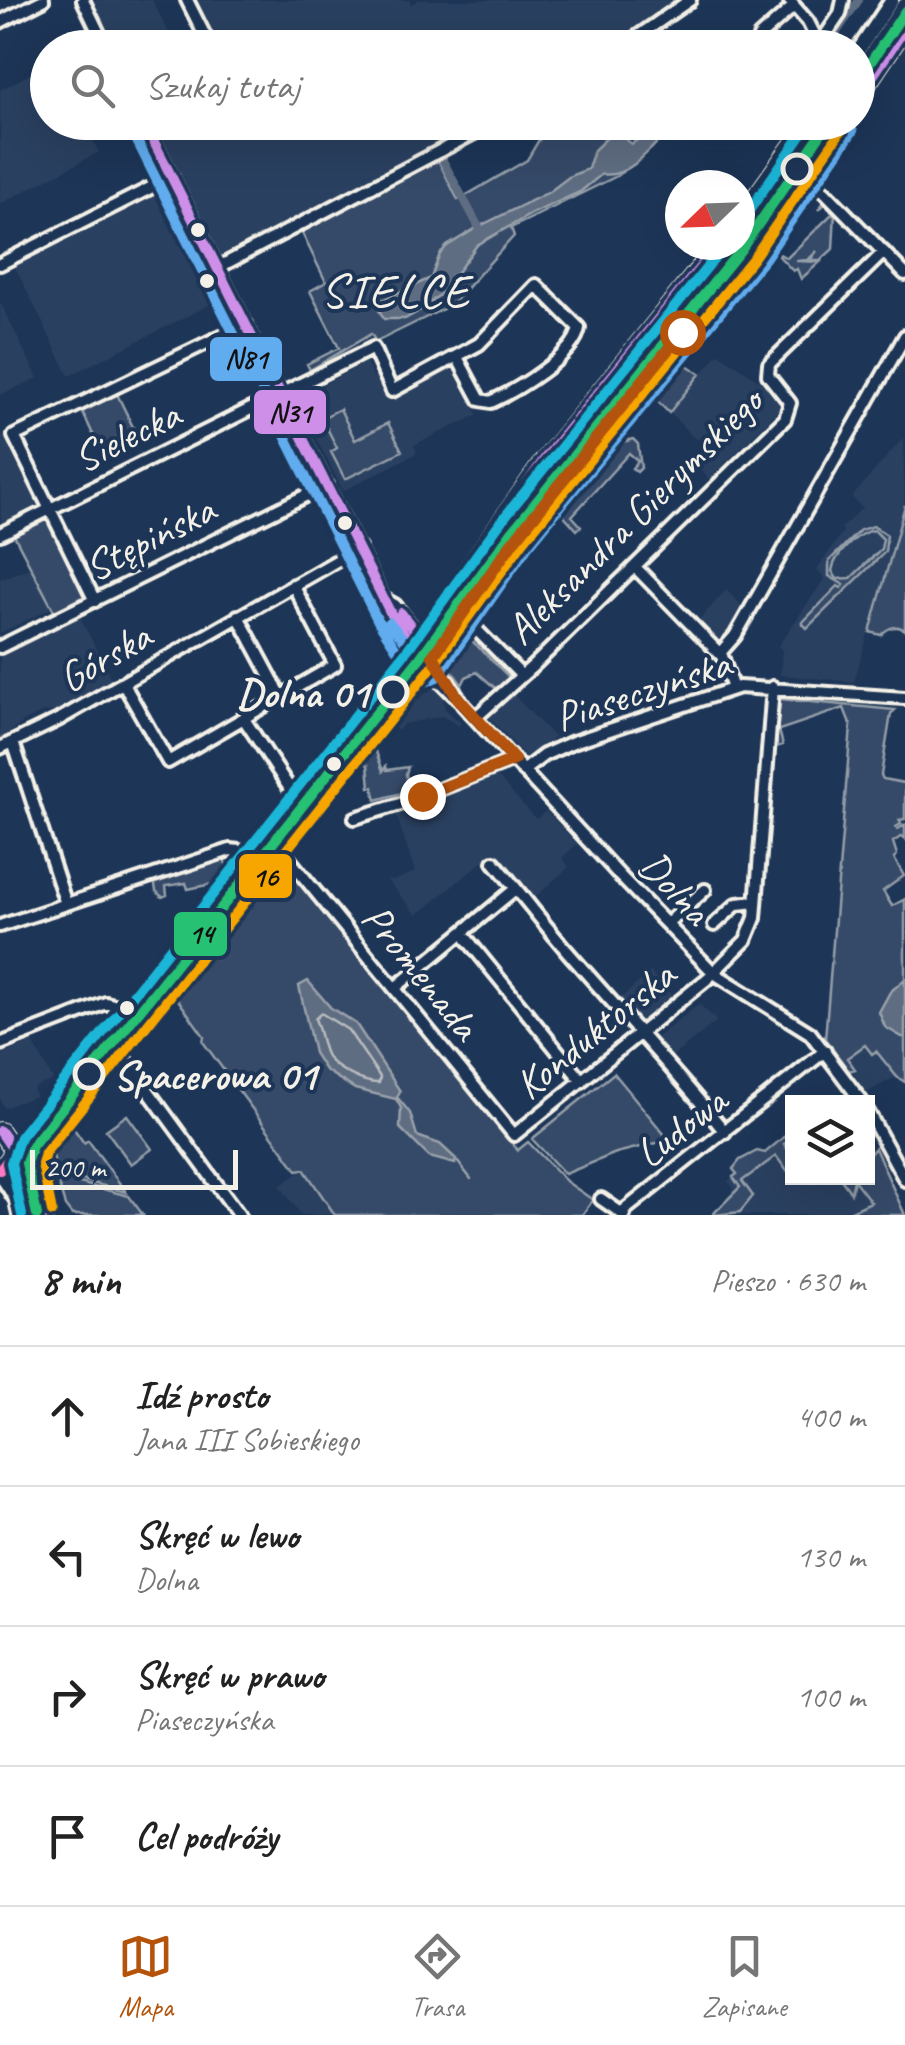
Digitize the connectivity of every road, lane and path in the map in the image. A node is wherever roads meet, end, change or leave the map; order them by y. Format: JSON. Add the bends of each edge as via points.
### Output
{"nodes":[{"id":1,"x":43,"y":0,"type":"edge"},
{"id":2,"x":83,"y":0,"type":"edge"},
{"id":3,"x":187,"y":0,"type":"edge"},
{"id":4,"x":690,"y":0,"type":"edge"},
{"id":5,"x":843,"y":0,"type":"edge"},
{"id":6,"x":892,"y":0,"type":"edge"},
{"id":7,"x":792,"y":3,"type":"edge"},
{"id":8,"x":0,"y":22,"type":"edge"},
{"id":9,"x":905,"y":28,"type":"edge"},
{"id":10,"x":97,"y":30,"type":"edge"},
{"id":11,"x":202,"y":30,"type":"edge"},
{"id":12,"x":647,"y":30,"type":"edge"},
{"id":13,"x":766,"y":30,"type":"edge"},
{"id":14,"x":812,"y":30,"type":"edge"},
{"id":15,"x":830,"y":30,"type":"edge"},
{"id":16,"x":872,"y":30,"type":"edge"},
{"id":17,"x":875,"y":73,"type":"edge"},
{"id":18,"x":153,"y":140,"type":"edge"},
{"id":19,"x":460,"y":140,"type":"edge"},
{"id":20,"x":796,"y":140,"type":"edge"},
{"id":21,"x":832,"y":140,"type":"edge"},
{"id":22,"x":172,"y":177,"type":"junction"},
{"id":23,"x":810,"y":181,"type":"junction"},
{"id":24,"x":755,"y":197,"type":"edge"},
{"id":25,"x":884,"y":252,"type":"junction"},
{"id":26,"x":706,"y":260,"type":"edge"},
{"id":27,"x":3,"y":261,"type":"edge"},
{"id":28,"x":217,"y":268,"type":"junction"},
{"id":29,"x":905,"y":274,"type":"edge"},
{"id":30,"x":246,"y":324,"type":"junction"},
{"id":31,"x":905,"y":336,"type":"edge"},
{"id":32,"x":457,"y":357,"type":"junction"},
{"id":33,"x":281,"y":394,"type":"junction"},
{"id":34,"x":327,"y":484,"type":"junction"},
{"id":35,"x":50,"y":509,"type":"junction"},
{"id":36,"x":0,"y":534,"type":"edge"},
{"id":37,"x":358,"y":548,"type":"junction"},
{"id":38,"x":634,"y":567,"type":"junction"},
{"id":39,"x":293,"y":585,"type":"junction"},
{"id":40,"x":95,"y":600,"type":"junction"},
{"id":41,"x":462,"y":614,"type":"junction"},
{"id":42,"x":238,"y":616,"type":"junction"},
{"id":43,"x":415,"y":641,"type":"junction"},
{"id":44,"x":0,"y":648,"type":"edge"},
{"id":45,"x":720,"y":653,"type":"junction"},
{"id":46,"x":430,"y":662,"type":"junction"},
{"id":47,"x":521,"y":675,"type":"junction"},
{"id":48,"x":123,"y":683,"type":"junction"},
{"id":49,"x":773,"y":687,"type":"junction"},
{"id":50,"x":733,"y":688,"type":"junction"},
{"id":51,"x":282,"y":698,"type":"junction"},
{"id":52,"x":905,"y":698,"type":"edge"},
{"id":53,"x":475,"y":718,"type":"junction"},
{"id":54,"x":244,"y":719,"type":"junction"},
{"id":55,"x":14,"y":742,"type":"junction"},
{"id":56,"x":0,"y":748,"type":"edge"},
{"id":57,"x":514,"y":760,"type":"junction"},
{"id":58,"x":523,"y":771,"type":"junction"},
{"id":59,"x":296,"y":798,"type":"junction"},
{"id":60,"x":355,"y":818,"type":"dead end"},
{"id":61,"x":280,"y":848,"type":"junction"},
{"id":62,"x":243,"y":862,"type":"junction"},
{"id":63,"x":494,"y":862,"type":"dead end"},
{"id":64,"x":514,"y":890,"type":"junction"},
{"id":65,"x":705,"y":890,"type":"dead end"},
{"id":66,"x":756,"y":902,"type":"junction"},
{"id":67,"x":66,"y":904,"type":"junction"},
{"id":68,"x":666,"y":924,"type":"junction"},
{"id":69,"x":714,"y":925,"type":"dead end"},
{"id":70,"x":0,"y":926,"type":"edge"},
{"id":71,"x":462,"y":933,"type":"junction"},
{"id":72,"x":714,"y":973,"type":"junction"},
{"id":73,"x":395,"y":988,"type":"junction"},
{"id":74,"x":122,"y":1014,"type":"junction"},
{"id":75,"x":641,"y":1032,"type":"junction"},
{"id":76,"x":0,"y":1044,"type":"edge"},
{"id":77,"x":119,"y":1051,"type":"junction"},
{"id":78,"x":826,"y":1051,"type":"junction"},
{"id":79,"x":582,"y":1080,"type":"junction"},
{"id":80,"x":857,"y":1095,"type":"edge"},
{"id":81,"x":875,"y":1125,"type":"edge"},
{"id":82,"x":0,"y":1131,"type":"edge"},
{"id":83,"x":725,"y":1132,"type":"junction"},
{"id":84,"x":514,"y":1135,"type":"joint"},
{"id":85,"x":13,"y":1150,"type":"junction"},
{"id":86,"x":25,"y":1166,"type":"junction"},
{"id":87,"x":2,"y":1180,"type":"edge"},
{"id":88,"x":905,"y":1180,"type":"edge"},
{"id":89,"x":601,"y":1199,"type":"dead end"},
{"id":90,"x":622,"y":1214,"type":"edge"},
{"id":91,"x":20,"y":1215,"type":"edge"},
{"id":92,"x":46,"y":1215,"type":"edge"},
{"id":93,"x":238,"y":1215,"type":"edge"}],
"edges":[{"from":1,"to":8,"type":"street"},
{"from":2,"to":10,"type":"street"},
{"from":3,"to":11,"type":"street"},
{"from":4,"to":12,"type":"street"},
{"from":5,"to":15,"type":"street"},
{"from":6,"to":16,"type":"main road"},
{"from":7,"to":13,"type":"street"},
{"from":7,"to":14,"type":"street"},
{"from":9,"to":17,"type":"main road"},
{"from":18,"to":22,"type":"street","name":"Dolna"},
{"from":19,"to":28,"type":"street"},
{"from":20,"to":24,"type":"main road"},
{"from":21,"to":23,"type":"main road"},
{"from":22,"to":27,"type":"street"},
{"from":22,"to":28,"type":"street","name":"Dolna"},
{"from":23,"to":25,"type":"street"},
{"from":23,"to":41,"type":"main road","via":[[521,530]]},
{"from":25,"to":29,"type":"street"},
{"from":25,"to":38,"type":"street","name":"Aleksandra Gierymskiego","via":[[769,364],[768,376],[790,402],[785,420]]},
{"from":26,"to":43,"type":"main road","via":[[546,457]]},
{"from":28,"to":30,"type":"street","name":"Dolna"},
{"from":30,"to":33,"type":"street","name":"Dolna"},
{"from":30,"to":35,"type":"street","via":[[14,436]]},
{"from":31,"to":45,"type":"street"},
{"from":32,"to":32,"type":"street","via":[[479,344],[536,285],[579,328],[575,340],[530,381],[490,402],[480,400]]},
{"from":32,"to":33,"type":"street","name":"Sielecka","via":[[392,391],[373,348]]},
{"from":33,"to":34,"type":"street","name":"Dolna"},
{"from":33,"to":35,"type":"street","name":"Sielecka"},
{"from":34,"to":37,"type":"street","name":"Dolna"},
{"from":34,"to":40,"type":"street","name":"Stępińska"},
{"from":35,"to":36,"type":"street","name":"Sielecka"},
{"from":35,"to":40,"type":"street"},
{"from":37,"to":39,"type":"street","name":"Górska"},
{"from":37,"to":43,"type":"street","name":"Dolna"},
{"from":38,"to":45,"type":"street"},
{"from":38,"to":47,"type":"street","name":"Aleksandra Gierymskiego"},
{"from":39,"to":42,"type":"street","name":"Górska"},
{"from":39,"to":51,"type":"street","via":[[336,662]]},
{"from":40,"to":44,"type":"street","name":"Stępińska"},
{"from":41,"to":46,"type":"main road"},
{"from":41,"to":47,"type":"street","name":"Aleksandra Gierymskiego"},
{"from":42,"to":48,"type":"street","name":"Górska"},
{"from":42,"to":51,"type":"street"},
{"from":43,"to":46,"type":"street","name":"Dolna"},
{"from":43,"to":59,"type":"main road"},
{"from":45,"to":50,"type":"street"},
{"from":46,"to":53,"type":"street","name":"Dolna"},
{"from":46,"to":61,"type":"main road"},
{"from":47,"to":53,"type":"street"},
{"from":48,"to":54,"type":"street","via":[[168,762]]},
{"from":48,"to":55,"type":"street","name":"Górska"},
{"from":49,"to":50,"type":"street","name":"Piaseczyńska"},
{"from":49,"to":52,"type":"street","name":"Piaseczyńska"},
{"from":49,"to":66,"type":"street","name":"Konduktorska"},
{"from":50,"to":58,"type":"street","name":"Piaseczyńska","via":[[579,739]]},
{"from":51,"to":54,"type":"street"},
{"from":53,"to":57,"type":"street","name":"Dolna"},
{"from":54,"to":59,"type":"street"},
{"from":55,"to":56,"type":"street","name":"Górska"},
{"from":55,"to":67,"type":"street"},
{"from":57,"to":58,"type":"street","name":"Dolna"},
{"from":57,"to":60,"type":"street","name":"Piaseczyńska"},
{"from":58,"to":68,"type":"street","name":"Dolna"},
{"from":59,"to":62,"type":"main road"},
{"from":61,"to":73,"type":"street","name":"Promenada"},
{"from":61,"to":77,"type":"main road"},
{"from":62,"to":67,"type":"street","via":[[239,851],[224,852]]},
{"from":62,"to":74,"type":"main road"},
{"from":63,"to":64,"type":"street"},
{"from":64,"to":71,"type":"street"},
{"from":64,"to":75,"type":"street"},
{"from":65,"to":68,"type":"street"},
{"from":66,"to":69,"type":"street","via":[[737,904]]},
{"from":66,"to":72,"type":"street","name":"Konduktorska","via":[[750,935]]},
{"from":67,"to":70,"type":"street"},
{"from":68,"to":72,"type":"street","name":"Dolna"},
{"from":71,"to":73,"type":"street"},
{"from":71,"to":79,"type":"street"},
{"from":72,"to":75,"type":"street","name":"Konduktorska"},
{"from":72,"to":78,"type":"street","name":"Dolna","via":[[802,1026]]},
{"from":73,"to":84,"type":"street","name":"Promenada"},
{"from":74,"to":76,"type":"street","via":[[104,1004]]},
{"from":74,"to":85,"type":"main road"},
{"from":75,"to":79,"type":"street","name":"Konduktorska"},
{"from":75,"to":83,"type":"street"},
{"from":77,"to":86,"type":"main road"},
{"from":77,"to":93,"type":"street"},
{"from":78,"to":80,"type":"street","name":"Dolna"},
{"from":78,"to":83,"type":"street","name":"Ludowa"},
{"from":79,"to":84,"type":"street","name":"Konduktorska"},
{"from":81,"to":88,"type":"street"},
{"from":82,"to":85,"type":"main road"},
{"from":83,"to":90,"type":"street","name":"Ludowa"},
{"from":85,"to":86,"type":"main road"},
{"from":85,"to":87,"type":"main road"},
{"from":86,"to":87,"type":"main road"},
{"from":86,"to":92,"type":"main road"},
{"from":87,"to":91,"type":"main road"},
{"from":89,"to":90,"type":"street"}]}
